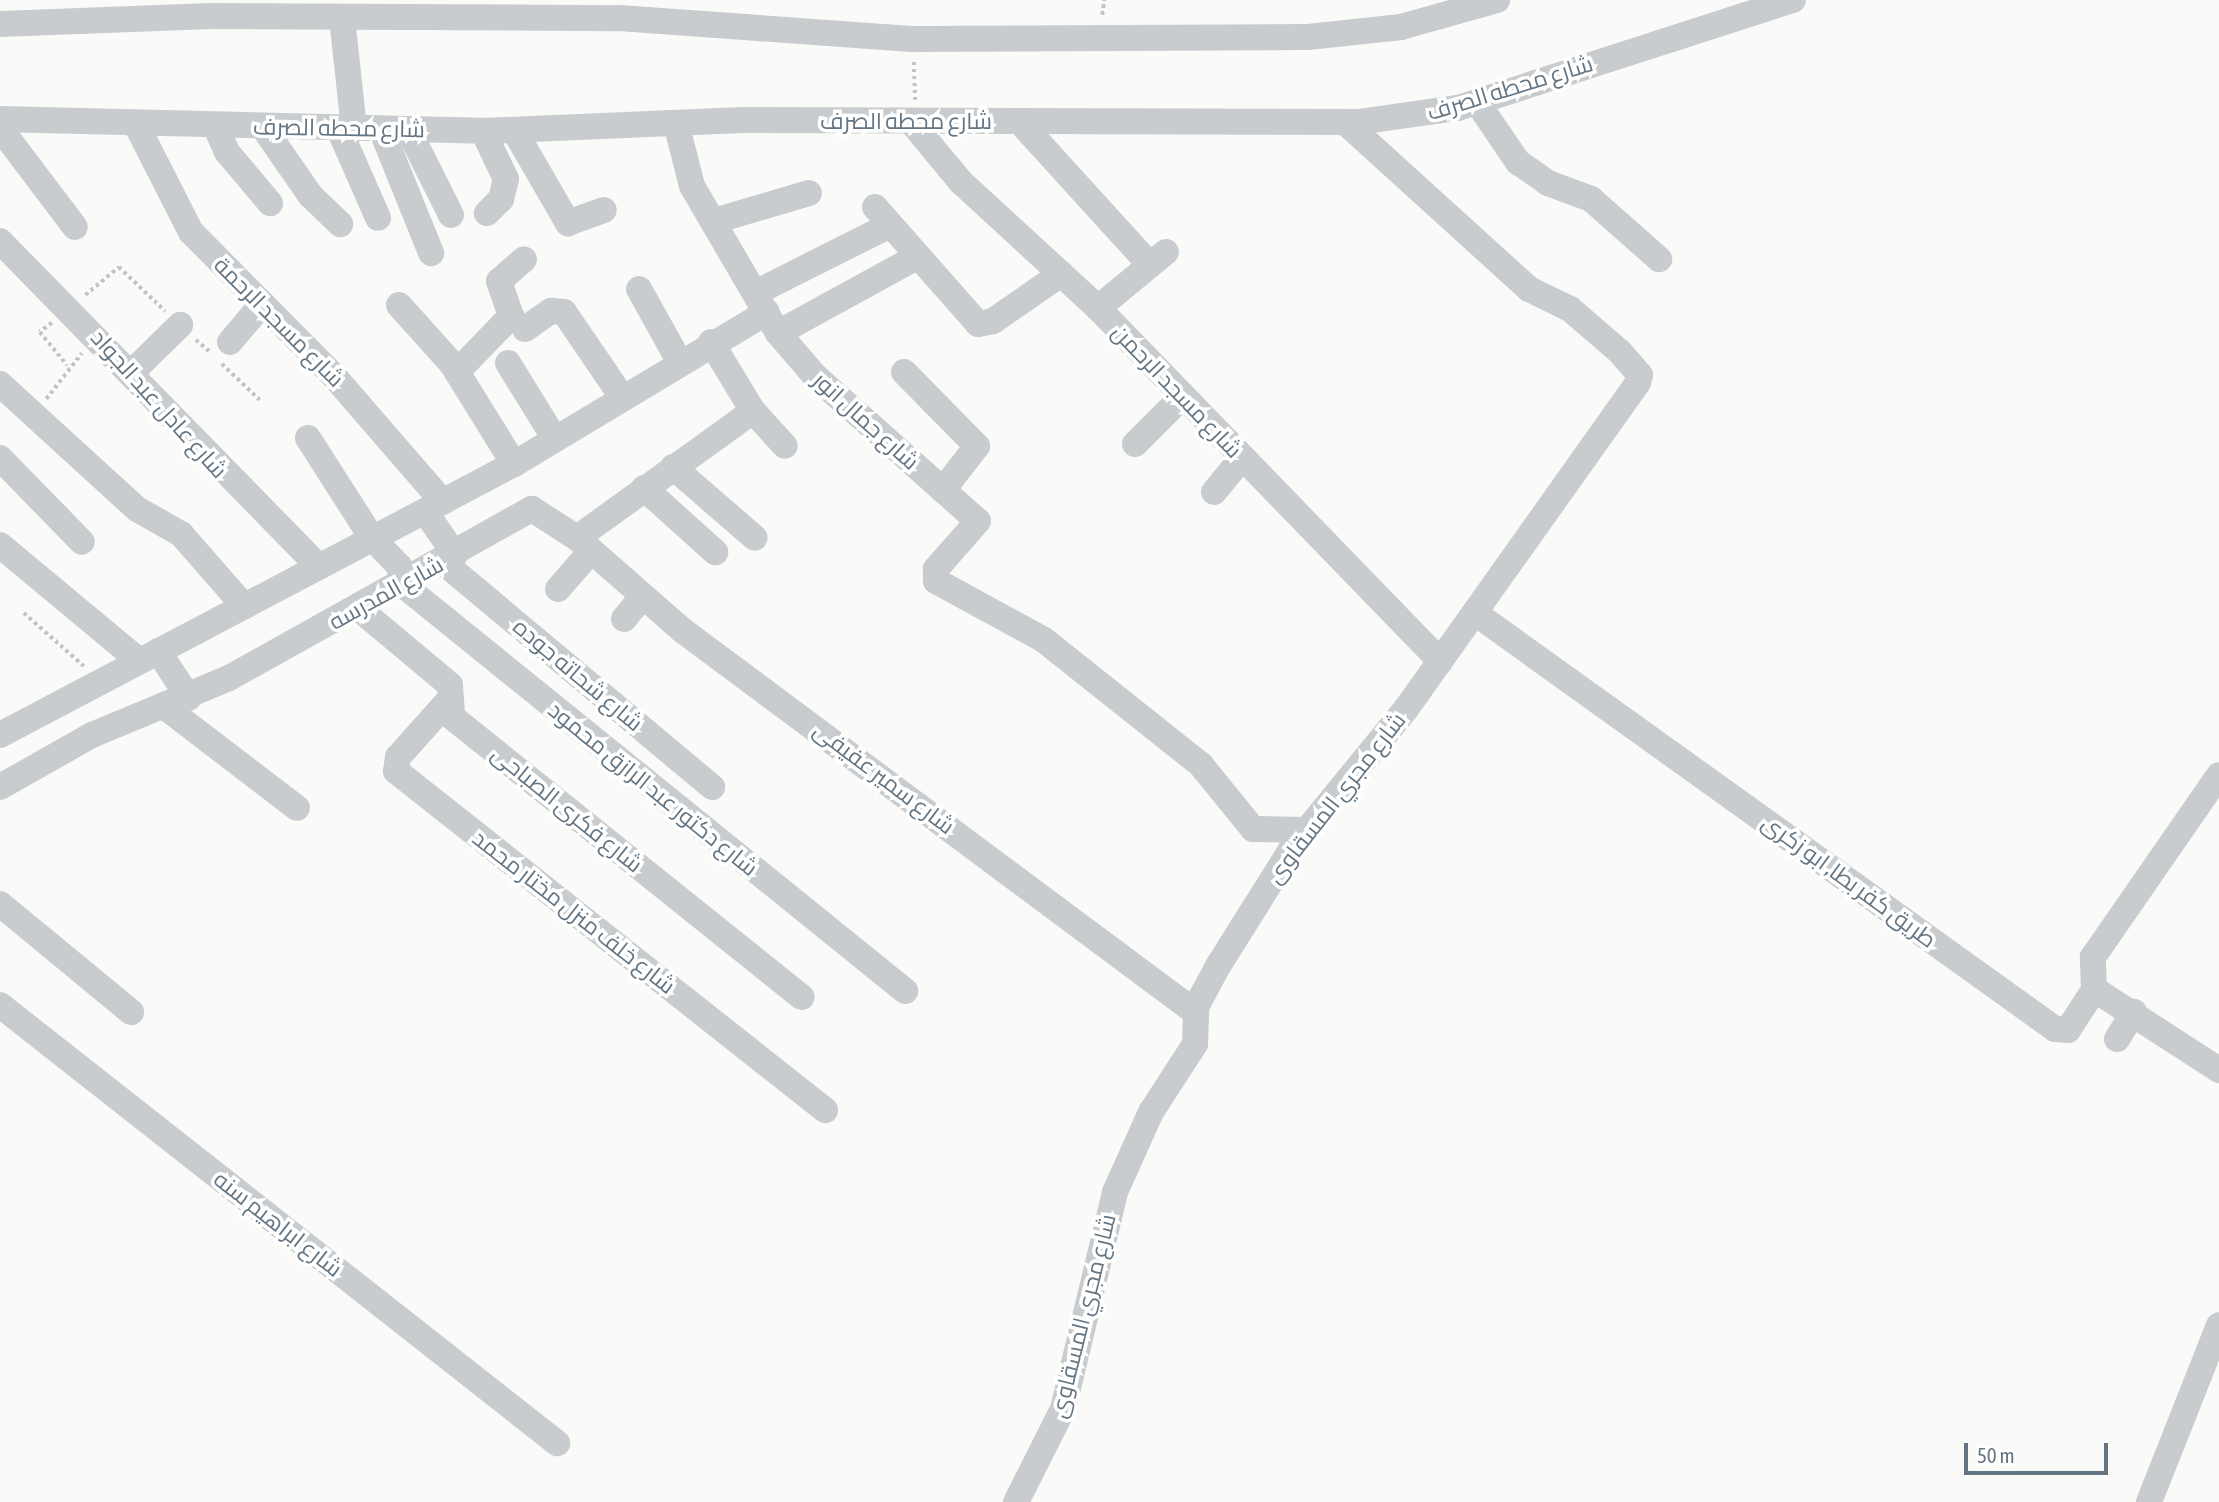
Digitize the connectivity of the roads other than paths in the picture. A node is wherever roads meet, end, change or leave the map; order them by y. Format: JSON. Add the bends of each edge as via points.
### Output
{"nodes":[{"id":1,"x":1497,"y":0,"type":"edge"},
{"id":2,"x":1794,"y":0,"type":"edge"},
{"id":3,"x":696,"y":11,"type":"edge"},
{"id":4,"x":0,"y":24,"type":"edge"},
{"id":5,"x":343,"y":29,"type":"junction"},
{"id":6,"x":1477,"y":102,"type":"junction"},
{"id":7,"x":914,"y":115,"type":"junction"},
{"id":8,"x":0,"y":119,"type":"edge"},
{"id":9,"x":1020,"y":122,"type":"junction"},
{"id":10,"x":1345,"y":122,"type":"junction"},
{"id":11,"x":676,"y":123,"type":"junction"},
{"id":12,"x":215,"y":125,"type":"junction"},
{"id":13,"x":137,"y":126,"type":"junction"},
{"id":14,"x":263,"y":127,"type":"junction"},
{"id":15,"x":0,"y":128,"type":"edge"},
{"id":16,"x":347,"y":129,"type":"junction"},
{"id":17,"x":408,"y":129,"type":"junction"},
{"id":18,"x":381,"y":130,"type":"junction"},
{"id":19,"x":514,"y":130,"type":"junction"},
{"id":20,"x":484,"y":131,"type":"junction"},
{"id":21,"x":808,"y":193,"type":"dead end"},
{"id":22,"x":270,"y":203,"type":"dead end"},
{"id":23,"x":604,"y":210,"type":"dead end"},
{"id":24,"x":487,"y":213,"type":"dead end"},
{"id":25,"x":451,"y":215,"type":"dead end"},
{"id":26,"x":378,"y":218,"type":"dead end"},
{"id":27,"x":714,"y":220,"type":"junction"},
{"id":28,"x":340,"y":223,"type":"dead end"},
{"id":29,"x":75,"y":227,"type":"dead end"},
{"id":30,"x":0,"y":241,"type":"edge"},
{"id":31,"x":431,"y":253,"type":"dead end"},
{"id":32,"x":918,"y":257,"type":"junction"},
{"id":33,"x":524,"y":259,"type":"dead end"},
{"id":34,"x":1659,"y":259,"type":"dead end"},
{"id":35,"x":1061,"y":274,"type":"junction"},
{"id":36,"x":639,"y":289,"type":"dead end"},
{"id":37,"x":262,"y":304,"type":"junction"},
{"id":38,"x":399,"y":305,"type":"dead end"},
{"id":39,"x":1098,"y":308,"type":"junction"},
{"id":40,"x":767,"y":312,"type":"junction"},
{"id":41,"x":180,"y":324,"type":"road end"},
{"id":42,"x":525,"y":329,"type":"dead end"},
{"id":43,"x":230,"y":342,"type":"dead end"},
{"id":44,"x":711,"y":342,"type":"junction"},
{"id":45,"x":679,"y":361,"type":"junction"},
{"id":46,"x":508,"y":363,"type":"dead end"},
{"id":47,"x":457,"y":372,"type":"junction"},
{"id":48,"x":904,"y":372,"type":"dead end"},
{"id":49,"x":131,"y":373,"type":"junction"},
{"id":50,"x":0,"y":384,"type":"edge"},
{"id":51,"x":622,"y":397,"type":"junction"},
{"id":52,"x":1182,"y":397,"type":"junction"},
{"id":53,"x":753,"y":411,"type":"junction"},
{"id":54,"x":308,"y":438,"type":"dead end"},
{"id":55,"x":555,"y":439,"type":"junction"},
{"id":56,"x":1135,"y":444,"type":"dead end"},
{"id":57,"x":785,"y":446,"type":"dead end"},
{"id":58,"x":0,"y":458,"type":"edge"},
{"id":59,"x":1242,"y":458,"type":"junction"},
{"id":60,"x":514,"y":464,"type":"junction"},
{"id":61,"x":673,"y":467,"type":"junction"},
{"id":62,"x":645,"y":488,"type":"junction"},
{"id":63,"x":943,"y":490,"type":"junction"},
{"id":64,"x":1214,"y":492,"type":"dead end"},
{"id":65,"x":434,"y":507,"type":"junction"},
{"id":66,"x":372,"y":538,"type":"junction"},
{"id":67,"x":755,"y":538,"type":"dead end"},
{"id":68,"x":82,"y":542,"type":"dead end"},
{"id":69,"x":0,"y":545,"type":"edge"},
{"id":70,"x":584,"y":545,"type":"junction"},
{"id":71,"x":715,"y":552,"type":"dead end"},
{"id":72,"x":449,"y":559,"type":"junction"},
{"id":73,"x":319,"y":567,"type":"junction"},
{"id":74,"x":403,"y":585,"type":"junction"},
{"id":75,"x":558,"y":589,"type":"dead end"},
{"id":76,"x":642,"y":597,"type":"junction"},
{"id":77,"x":244,"y":606,"type":"junction"},
{"id":78,"x":358,"y":608,"type":"junction"},
{"id":79,"x":1475,"y":613,"type":"junction"},
{"id":80,"x":624,"y":619,"type":"dead end"},
{"id":81,"x":148,"y":656,"type":"junction"},
{"id":82,"x":1440,"y":661,"type":"junction"},
{"id":83,"x":449,"y":700,"type":"junction"},
{"id":84,"x":177,"y":703,"type":"junction"},
{"id":85,"x":0,"y":735,"type":"edge"},
{"id":86,"x":2219,"y":775,"type":"edge"},
{"id":87,"x":0,"y":787,"type":"edge"},
{"id":88,"x":712,"y":787,"type":"dead end"},
{"id":89,"x":297,"y":808,"type":"dead end"},
{"id":90,"x":1306,"y":830,"type":"junction"},
{"id":91,"x":0,"y":904,"type":"edge"},
{"id":92,"x":905,"y":991,"type":"dead end"},
{"id":93,"x":2094,"y":992,"type":"junction"},
{"id":94,"x":802,"y":997,"type":"dead end"},
{"id":95,"x":0,"y":1004,"type":"edge"},
{"id":96,"x":131,"y":1012,"type":"dead end"},
{"id":97,"x":1195,"y":1012,"type":"junction"},
{"id":98,"x":2134,"y":1012,"type":"junction"},
{"id":99,"x":2117,"y":1040,"type":"dead end"},
{"id":100,"x":2219,"y":1070,"type":"edge"},
{"id":101,"x":825,"y":1110,"type":"dead end"},
{"id":102,"x":2219,"y":1325,"type":"edge"},
{"id":103,"x":557,"y":1443,"type":"dead end"},
{"id":104,"x":1016,"y":1502,"type":"edge"},
{"id":105,"x":2149,"y":1502,"type":"edge"}],
"edges":[{"from":1,"to":3,"type":"street","via":[[1401,27],[1308,37],[914,39]]},
{"from":2,"to":6,"type":"street","name":"شارع محطه الصرف"},
{"from":3,"to":5,"type":"street"},
{"from":4,"to":5,"type":"street"},
{"from":5,"to":16,"type":"street","via":[[351,103]]},
{"from":6,"to":10,"type":"street","name":"شارع محطه الصرف"},
{"from":6,"to":34,"type":"street","via":[[1518,162],[1548,183],[1581,192]]},
{"from":7,"to":9,"type":"street","name":"شارع محطه الصرف"},
{"from":7,"to":11,"type":"street","name":"شارع محطه الصرف"},
{"from":7,"to":35,"type":"street","name":"شارع مسجد الرحمن","via":[[961,183]]},
{"from":8,"to":13,"type":"street","name":"شارع محطه الصرف"},
{"from":9,"to":10,"type":"street","name":"شارع محطه الصرف"},
{"from":9,"to":39,"type":"street","via":[[1158,258]]},
{"from":10,"to":79,"type":"street","name":"شارع مجري المسقاوى","via":[[1529,289],[1570,309],[1640,374]]},
{"from":11,"to":19,"type":"street","name":"شارع محطه الصرف"},
{"from":11,"to":27,"type":"street","name":"شارع جمال انور","via":[[692,186]]},
{"from":12,"to":13,"type":"street","name":"شارع محطه الصرف"},
{"from":12,"to":14,"type":"street","name":"شارع محطه الصرف"},
{"from":12,"to":22,"type":"street","via":[[227,152]]},
{"from":13,"to":37,"type":"street","name":"شارع مسجد الرحمة","via":[[179,216]]},
{"from":14,"to":16,"type":"street","name":"شارع محطه الصرف"},
{"from":14,"to":28,"type":"street","via":[[302,184]]},
{"from":15,"to":29,"type":"street"},
{"from":16,"to":18,"type":"street","name":"شارع محطه الصرف"},
{"from":16,"to":26,"type":"street"},
{"from":17,"to":18,"type":"street","name":"شارع محطه الصرف"},
{"from":17,"to":20,"type":"street","name":"شارع محطه الصرف"},
{"from":17,"to":25,"type":"street"},
{"from":18,"to":31,"type":"street"},
{"from":19,"to":20,"type":"street","name":"شارع محطه الصرف"},
{"from":19,"to":23,"type":"street","via":[[531,183],[565,220],[574,224]]},
{"from":20,"to":24,"type":"street","via":[[506,184]]},
{"from":21,"to":27,"type":"street"},
{"from":27,"to":40,"type":"street","name":"شارع جمال انور"},
{"from":30,"to":49,"type":"street","name":"شارع عادل عبد الجواد"},
{"from":32,"to":35,"type":"street","via":[[978,324],[993,321]]},
{"from":32,"to":40,"type":"street"},
{"from":32,"to":40,"type":"street","via":[[883,216]]},
{"from":33,"to":47,"type":"street","via":[[500,276],[511,316]]},
{"from":35,"to":39,"type":"street","name":"شارع مسجد الرحمن"},
{"from":36,"to":45,"type":"street"},
{"from":37,"to":43,"type":"street"},
{"from":37,"to":65,"type":"street","name":"شارع مسجد الرحمة","via":[[333,374]]},
{"from":38,"to":47,"type":"street"},
{"from":39,"to":52,"type":"street","name":"شارع مسجد الرحمن"},
{"from":40,"to":44,"type":"street"},
{"from":40,"to":63,"type":"street","name":"شارع جمال انور","via":[[803,365]]},
{"from":41,"to":49,"type":"street"},
{"from":42,"to":51,"type":"street","via":[[551,311],[564,312]]},
{"from":44,"to":45,"type":"street"},
{"from":44,"to":53,"type":"street"},
{"from":45,"to":51,"type":"street"},
{"from":46,"to":55,"type":"street"},
{"from":47,"to":60,"type":"street"},
{"from":48,"to":63,"type":"street","via":[[977,446]]},
{"from":49,"to":73,"type":"street","name":"شارع عادل عبد الجواد","via":[[228,480]]},
{"from":50,"to":77,"type":"street","via":[[137,509],[181,534]]},
{"from":51,"to":55,"type":"street"},
{"from":52,"to":56,"type":"street"},
{"from":52,"to":59,"type":"street","name":"شارع مسجد الرحمن"},
{"from":53,"to":57,"type":"street"},
{"from":53,"to":61,"type":"street"},
{"from":54,"to":66,"type":"street"},
{"from":55,"to":60,"type":"street"},
{"from":58,"to":68,"type":"street"},
{"from":59,"to":64,"type":"street"},
{"from":59,"to":82,"type":"street","name":"شارع مسجد الرحمن"},
{"from":60,"to":65,"type":"street"},
{"from":61,"to":62,"type":"street"},
{"from":61,"to":67,"type":"street"},
{"from":62,"to":70,"type":"street"},
{"from":62,"to":71,"type":"street"},
{"from":63,"to":90,"type":"street","name":"شارع جمال انور","via":[[978,521],[936,569],[936,581],[959,599],[1044,640],[1200,765],[1253,830]]},
{"from":65,"to":66,"type":"street"},
{"from":65,"to":72,"type":"street","name":"شارع مسجد الرحمة"},
{"from":66,"to":73,"type":"street"},
{"from":66,"to":74,"type":"street","via":[[399,566]]},
{"from":69,"to":81,"type":"street"},
{"from":70,"to":72,"type":"street","name":"شارع المدرسه","via":[[532,509]]},
{"from":70,"to":75,"type":"street"},
{"from":70,"to":76,"type":"street","name":"شارع سمير عفيفى"},
{"from":72,"to":74,"type":"street","name":"شارع المدرسه"},
{"from":72,"to":88,"type":"street","name":"شارع شحاته جوده"},
{"from":73,"to":77,"type":"street"},
{"from":74,"to":78,"type":"street","name":"شارع المدرسه"},
{"from":74,"to":92,"type":"street","name":"شارع دكتور عبد الرازق محمود"},
{"from":76,"to":80,"type":"street"},
{"from":76,"to":97,"type":"street","name":"شارع سمير عفيفى"},
{"from":77,"to":81,"type":"street"},
{"from":78,"to":83,"type":"street","name":"شارع فكرى الصباحى","via":[[442,677]]},
{"from":78,"to":84,"type":"street","name":"شارع المدرسه"},
{"from":79,"to":82,"type":"street","name":"شارع مجري المسقاوى"},
{"from":79,"to":93,"type":"street","name":"طريق كفر بطا, ابو زكرى","via":[[2055,1029],[2072,1026]]},
{"from":81,"to":84,"type":"street"},
{"from":81,"to":85,"type":"street"},
{"from":82,"to":90,"type":"street","name":"شارع مجري المسقاوى"},
{"from":83,"to":94,"type":"street","name":"شارع فكرى الصباحى","via":[[452,717]]},
{"from":83,"to":101,"type":"street","name":"شارع خلف منزل مختار محمد","via":[[398,757],[396,771]]},
{"from":84,"to":87,"type":"street","name":"شارع المدرسه","via":[[92,735]]},
{"from":84,"to":89,"type":"street"},
{"from":86,"to":93,"type":"street","via":[[2092,957]]},
{"from":90,"to":97,"type":"street","name":"شارع مجري المسقاوى"},
{"from":91,"to":96,"type":"street"},
{"from":93,"to":98,"type":"street"},
{"from":95,"to":103,"type":"street","name":"شارع ابراهيم سنه"},
{"from":97,"to":104,"type":"street","name":"شارع مجري المسقاوى","via":[[1195,1044],[1151,1112],[1115,1192],[1063,1409]]},
{"from":98,"to":99,"type":"street"},
{"from":98,"to":100,"type":"street"},
{"from":102,"to":105,"type":"street"}]}
